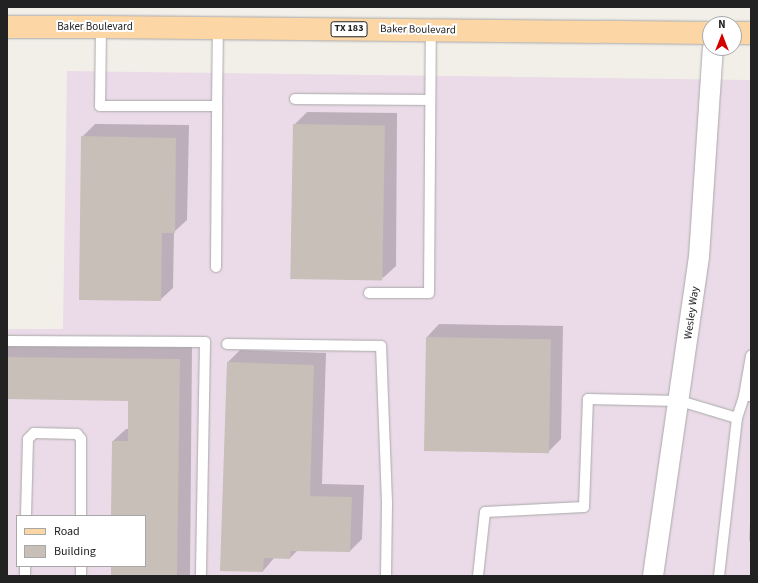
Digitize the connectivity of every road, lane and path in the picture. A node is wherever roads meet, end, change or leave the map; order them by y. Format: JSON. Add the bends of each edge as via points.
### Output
{"nodes":[{"id":1,"x":7,"y":27,"type":"edge"},
{"id":2,"x":101,"y":27,"type":"junction"},
{"id":3,"x":218,"y":28,"type":"junction"},
{"id":4,"x":431,"y":30,"type":"junction"},
{"id":5,"x":702,"y":33,"type":"edge"},
{"id":6,"x":712,"y":56,"type":"edge"},
{"id":7,"x":295,"y":98,"type":"dead end"},
{"id":8,"x":430,"y":100,"type":"junction"},
{"id":9,"x":218,"y":106,"type":"junction"},
{"id":10,"x":216,"y":267,"type":"dead end"},
{"id":11,"x":369,"y":293,"type":"dead end"},
{"id":12,"x":7,"y":341,"type":"edge"},
{"id":13,"x":227,"y":344,"type":"dead end"},
{"id":14,"x":751,"y":356,"type":"edge"},
{"id":15,"x":747,"y":396,"type":"edge"},
{"id":16,"x":680,"y":401,"type":"junction"},
{"id":17,"x":737,"y":418,"type":"junction"},
{"id":18,"x":26,"y":515,"type":"edge"},
{"id":19,"x":81,"y":515,"type":"edge"},
{"id":20,"x":201,"y":576,"type":"edge"},
{"id":21,"x":386,"y":576,"type":"edge"},
{"id":22,"x":478,"y":576,"type":"edge"},
{"id":23,"x":654,"y":576,"type":"edge"},
{"id":24,"x":719,"y":576,"type":"edge"}],
"edges":[{"from":1,"to":2,"type":"main road","name":"Baker Boulevard","number":"TX 183"},
{"from":2,"to":3,"type":"main road","name":"Baker Boulevard","number":"TX 183"},
{"from":2,"to":9,"type":"lane","via":[[100,106]]},
{"from":3,"to":4,"type":"main road","name":"Baker Boulevard","number":"TX 183"},
{"from":3,"to":9,"type":"lane"},
{"from":4,"to":5,"type":"main road","name":"Baker Boulevard","number":"TX 183"},
{"from":4,"to":8,"type":"lane"},
{"from":6,"to":16,"type":"street","name":"Wesley Way","via":[[699,257]]},
{"from":7,"to":8,"type":"lane"},
{"from":8,"to":11,"type":"lane","via":[[429,293]]},
{"from":9,"to":10,"type":"lane"},
{"from":12,"to":20,"type":"lane","via":[[205,342]]},
{"from":13,"to":21,"type":"lane","via":[[381,346],[387,504]]},
{"from":14,"to":15,"type":"lane"},
{"from":15,"to":17,"type":"lane"},
{"from":16,"to":17,"type":"lane"},
{"from":16,"to":22,"type":"lane","via":[[588,399],[584,507],[485,512]]},
{"from":16,"to":23,"type":"street","name":"Wesley Way"},
{"from":17,"to":24,"type":"lane"},
{"from":18,"to":19,"type":"lane","via":[[28,439],[34,433],[77,434],[81,439]]}]}
